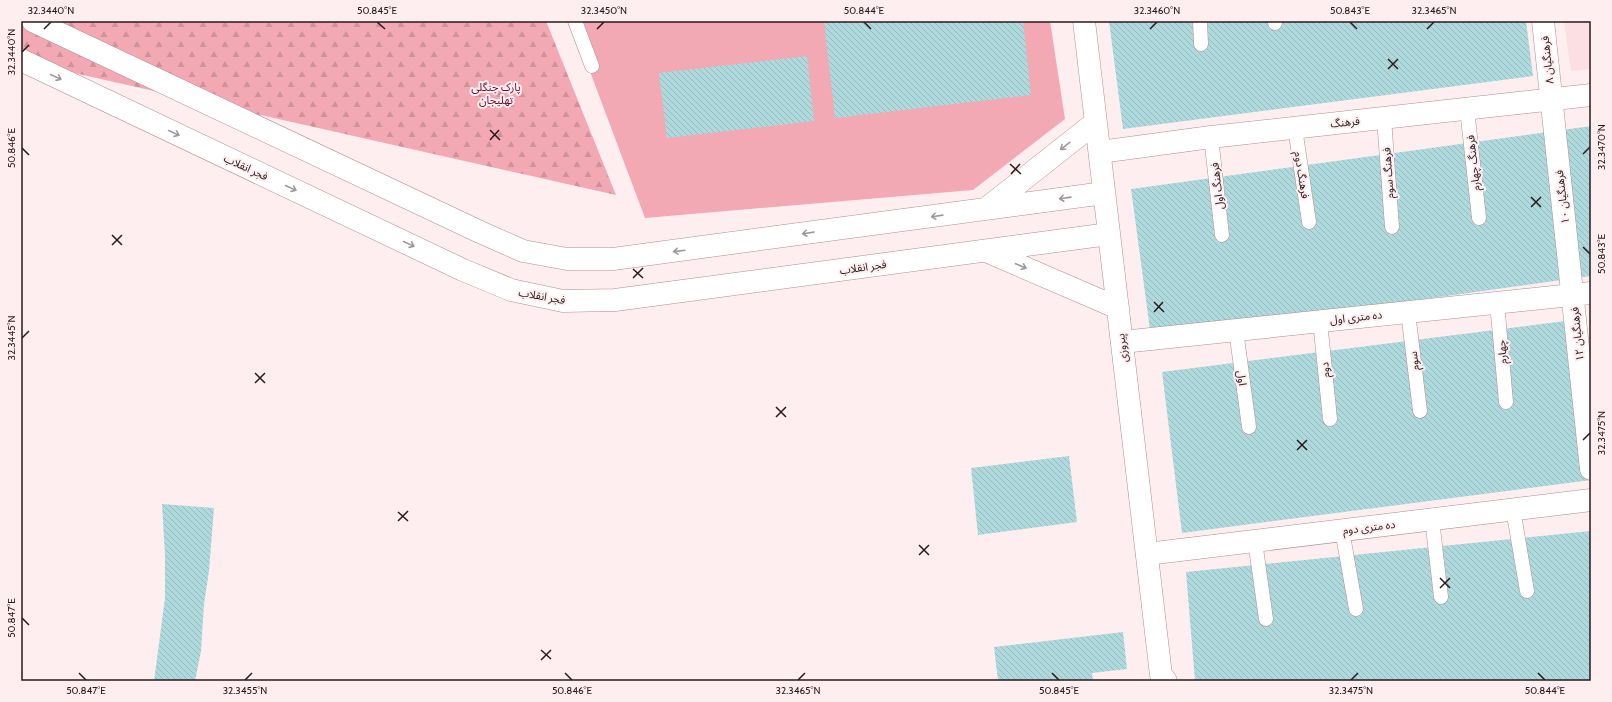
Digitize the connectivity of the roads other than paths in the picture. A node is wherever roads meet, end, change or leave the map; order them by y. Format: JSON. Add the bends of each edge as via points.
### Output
{"nodes":[{"id":1,"x":33,"y":21,"type":"edge"},
{"id":2,"x":575,"y":21,"type":"edge"},
{"id":3,"x":1084,"y":21,"type":"edge"},
{"id":4,"x":1200,"y":21,"type":"edge"},
{"id":5,"x":1543,"y":21,"type":"edge"},
{"id":6,"x":1201,"y":44,"type":"dead end"},
{"id":7,"x":21,"y":60,"type":"edge"},
{"id":8,"x":592,"y":66,"type":"dead end"},
{"id":9,"x":1591,"y":95,"type":"edge"},
{"id":10,"x":1551,"y":100,"type":"junction"},
{"id":11,"x":1467,"y":109,"type":"junction"},
{"id":12,"x":1384,"y":118,"type":"junction"},
{"id":13,"x":1096,"y":122,"type":"junction"},
{"id":14,"x":1295,"y":128,"type":"junction"},
{"id":15,"x":1211,"y":137,"type":"junction"},
{"id":16,"x":1100,"y":152,"type":"junction"},
{"id":17,"x":1104,"y":193,"type":"junction"},
{"id":18,"x":987,"y":209,"type":"junction"},
{"id":19,"x":1479,"y":218,"type":"dead end"},
{"id":20,"x":1309,"y":222,"type":"dead end"},
{"id":21,"x":1392,"y":227,"type":"dead end"},
{"id":22,"x":1109,"y":234,"type":"junction"},
{"id":23,"x":1222,"y":235,"type":"dead end"},
{"id":24,"x":986,"y":251,"type":"junction"},
{"id":25,"x":1582,"y":294,"type":"edge"},
{"id":26,"x":1497,"y":303,"type":"junction"},
{"id":27,"x":1118,"y":308,"type":"junction"},
{"id":28,"x":1408,"y":312,"type":"junction"},
{"id":29,"x":1320,"y":321,"type":"junction"},
{"id":30,"x":1236,"y":330,"type":"junction"},
{"id":31,"x":1122,"y":342,"type":"junction"},
{"id":32,"x":1506,"y":402,"type":"dead end"},
{"id":33,"x":1420,"y":411,"type":"dead end"},
{"id":34,"x":1330,"y":419,"type":"dead end"},
{"id":35,"x":1249,"y":427,"type":"dead end"},
{"id":36,"x":1591,"y":469,"type":"edge"},
{"id":37,"x":1591,"y":500,"type":"edge"},
{"id":38,"x":1513,"y":510,"type":"junction"},
{"id":39,"x":1432,"y":519,"type":"junction"},
{"id":40,"x":1342,"y":530,"type":"junction"},
{"id":41,"x":1255,"y":541,"type":"junction"},
{"id":42,"x":1147,"y":554,"type":"junction"},
{"id":43,"x":1527,"y":591,"type":"dead end"},
{"id":44,"x":1441,"y":597,"type":"dead end"},
{"id":45,"x":1356,"y":608,"type":"dead end"},
{"id":46,"x":1266,"y":619,"type":"dead end"},
{"id":47,"x":1164,"y":678,"type":"edge"}],
"edges":[{"from":18,"to":1,"type":"street","one_way":true,"via":[[613,259],[567,259],[523,251]]},
{"from":2,"to":8,"type":"lane"},
{"from":3,"to":13,"type":"street","name":"پیروزی"},
{"from":4,"to":6,"type":"lane"},
{"from":5,"to":10,"type":"street","name":"فرهنگیان ۸"},
{"from":7,"to":24,"type":"street","name":"فجر انقلاب","one_way":true,"via":[[463,270],[511,290],[563,301],[616,300]]},
{"from":9,"to":10,"type":"street","name":"فرهنگ"},
{"from":10,"to":11,"type":"street","name":"فرهنگ"},
{"from":10,"to":25,"type":"street","name":"فرهنگیان ۱۰"},
{"from":11,"to":12,"type":"street","name":"فرهنگ"},
{"from":11,"to":19,"type":"lane","name":"فرهنگ چهارم"},
{"from":12,"to":14,"type":"street","name":"فرهنگ"},
{"from":12,"to":21,"type":"lane","name":"فرهنگ سوم"},
{"from":13,"to":16,"type":"street","name":"پیروزی"},
{"from":13,"to":18,"type":"street","one_way":true},
{"from":14,"to":15,"type":"street","name":"فرهنگ"},
{"from":14,"to":20,"type":"lane","name":"فرهنگ دوم"},
{"from":15,"to":16,"type":"street","name":"فرهنگ"},
{"from":15,"to":23,"type":"lane","name":"فرهنگ اول"},
{"from":16,"to":17,"type":"street","name":"پیروزی"},
{"from":17,"to":18,"type":"street","one_way":true},
{"from":17,"to":22,"type":"street","name":"پیروزی"},
{"from":22,"to":24,"type":"street","name":"فجر انقلاب"},
{"from":22,"to":27,"type":"street","name":"پیروزی"},
{"from":24,"to":27,"type":"street","one_way":true},
{"from":25,"to":26,"type":"street","name":"ده متری اول"},
{"from":25,"to":36,"type":"street","name":"فرهنگیان ۱۲"},
{"from":26,"to":28,"type":"street","name":"ده متری اول"},
{"from":26,"to":32,"type":"lane","name":"چهارم"},
{"from":27,"to":31,"type":"street","name":"پیروزی"},
{"from":28,"to":29,"type":"street","name":"ده متری اول"},
{"from":28,"to":33,"type":"lane","name":"سوم"},
{"from":29,"to":30,"type":"street","name":"ده متری اول"},
{"from":29,"to":34,"type":"lane","name":"دوم"},
{"from":30,"to":31,"type":"street","name":"ده متری اول"},
{"from":30,"to":35,"type":"lane","name":"اول"},
{"from":31,"to":42,"type":"street","name":"پیروزی"},
{"from":37,"to":38,"type":"street","name":"ده متری دوم"},
{"from":38,"to":39,"type":"street","name":"ده متری دوم"},
{"from":38,"to":43,"type":"lane"},
{"from":39,"to":40,"type":"street","name":"ده متری دوم"},
{"from":39,"to":44,"type":"lane"},
{"from":40,"to":41,"type":"street","name":"ده متری دوم"},
{"from":40,"to":45,"type":"lane"},
{"from":41,"to":42,"type":"street","name":"ده متری دوم"},
{"from":41,"to":46,"type":"lane"},
{"from":42,"to":47,"type":"street","name":"پیروزی"}]}
